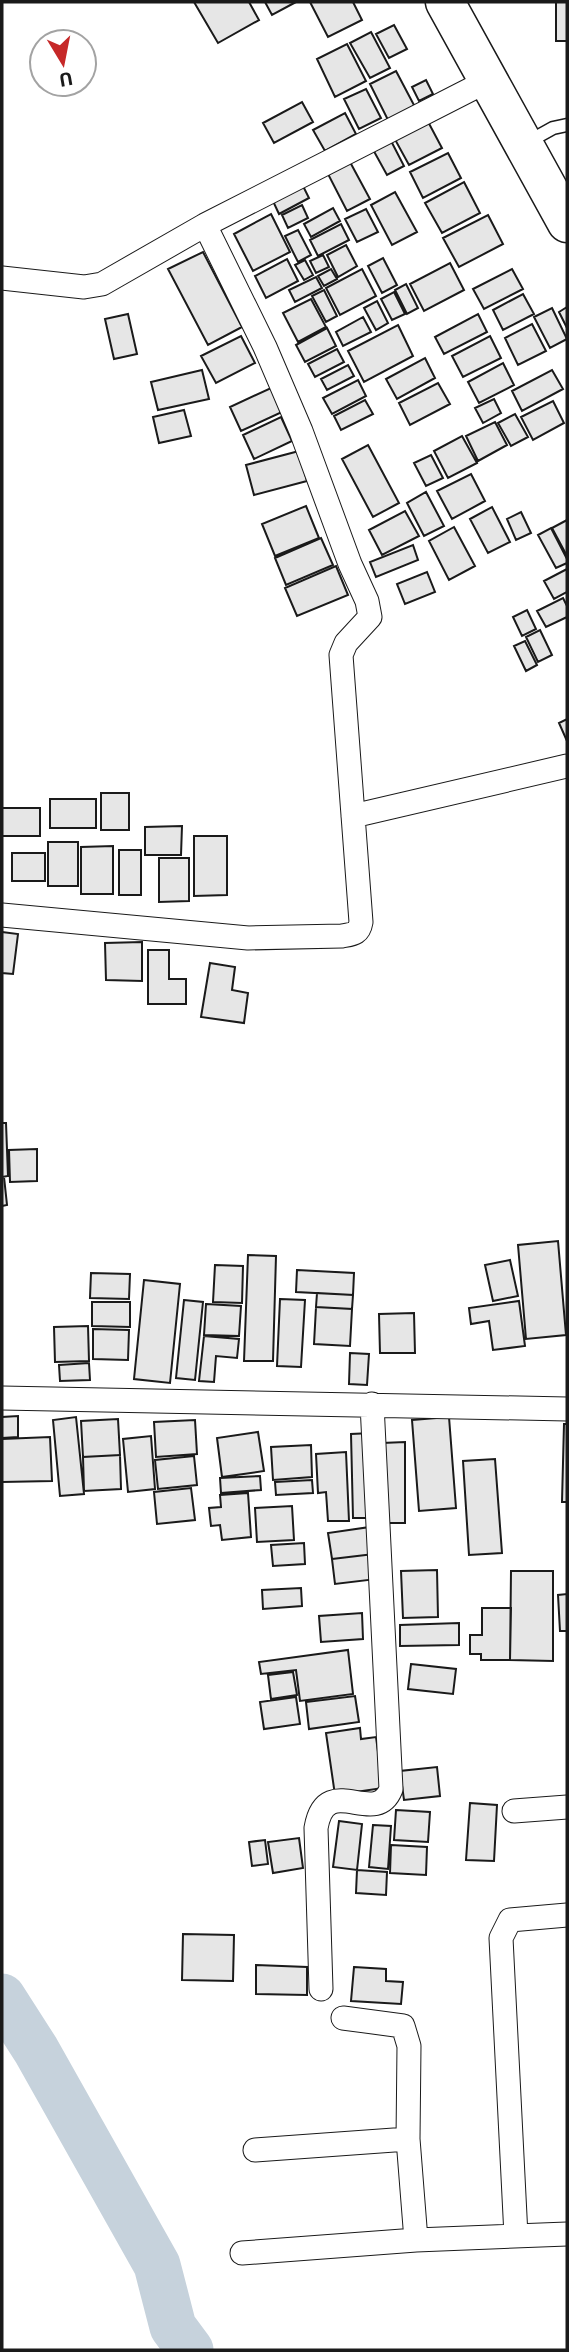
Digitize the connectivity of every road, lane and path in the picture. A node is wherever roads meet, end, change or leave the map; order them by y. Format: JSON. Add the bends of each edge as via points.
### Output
{"nodes":[{"id":1,"x":445,"y":2,"type":"edge"},
{"id":2,"x":489,"y":79,"type":"junction"},
{"id":3,"x":567,"y":125,"type":"edge"},
{"id":4,"x":523,"y":144,"type":"junction"},
{"id":5,"x":567,"y":223,"type":"edge"},
{"id":6,"x":205,"y":225,"type":"junction"},
{"id":7,"x":2,"y":278,"type":"edge"},
{"id":8,"x":567,"y":765,"type":"edge"},
{"id":9,"x":353,"y":816,"type":"junction"},
{"id":10,"x":2,"y":915,"type":"edge"},
{"id":11,"x":2,"y":1398,"type":"edge"},
{"id":12,"x":372,"y":1404,"type":"junction"},
{"id":13,"x":567,"y":1409,"type":"edge"},
{"id":14,"x":567,"y":1807,"type":"edge"},
{"id":15,"x":514,"y":1811,"type":"dead end"},
{"id":16,"x":567,"y":1915,"type":"edge"},
{"id":17,"x":321,"y":1989,"type":"dead end"},
{"id":18,"x":343,"y":2018,"type":"dead end"},
{"id":19,"x":408,"y":2139,"type":"junction"},
{"id":20,"x":255,"y":2150,"type":"dead end"},
{"id":21,"x":567,"y":2234,"type":"edge"},
{"id":22,"x":516,"y":2236,"type":"junction"},
{"id":23,"x":416,"y":2240,"type":"junction"},
{"id":24,"x":242,"y":2253,"type":"dead end"}],
"edges":[{"from":1,"to":2,"type":"highway"},
{"from":2,"to":4,"type":"highway"},
{"from":2,"to":6,"type":"street"},
{"from":3,"to":4,"type":"lane"},
{"from":4,"to":5,"type":"highway"},
{"from":6,"to":7,"type":"street","via":[[111,280],[92,286]]},
{"from":6,"to":9,"type":"street","via":[[296,419],[369,607],[370,617],[341,655]]},
{"from":8,"to":9,"type":"street"},
{"from":9,"to":10,"type":"street","via":[[361,922],[355,934],[248,938]]},
{"from":11,"to":12,"type":"street"},
{"from":12,"to":13,"type":"street"},
{"from":12,"to":17,"type":"street","via":[[391,1789],[382,1802],[335,1800],[319,1814]]},
{"from":14,"to":15,"type":"street"},
{"from":16,"to":22,"type":"street","via":[[510,1920],[501,1938]]},
{"from":18,"to":19,"type":"street","via":[[403,2026],[409,2046]]},
{"from":19,"to":20,"type":"street"},
{"from":19,"to":23,"type":"street"},
{"from":21,"to":22,"type":"street"},
{"from":22,"to":23,"type":"street"},
{"from":23,"to":24,"type":"street"}]}
